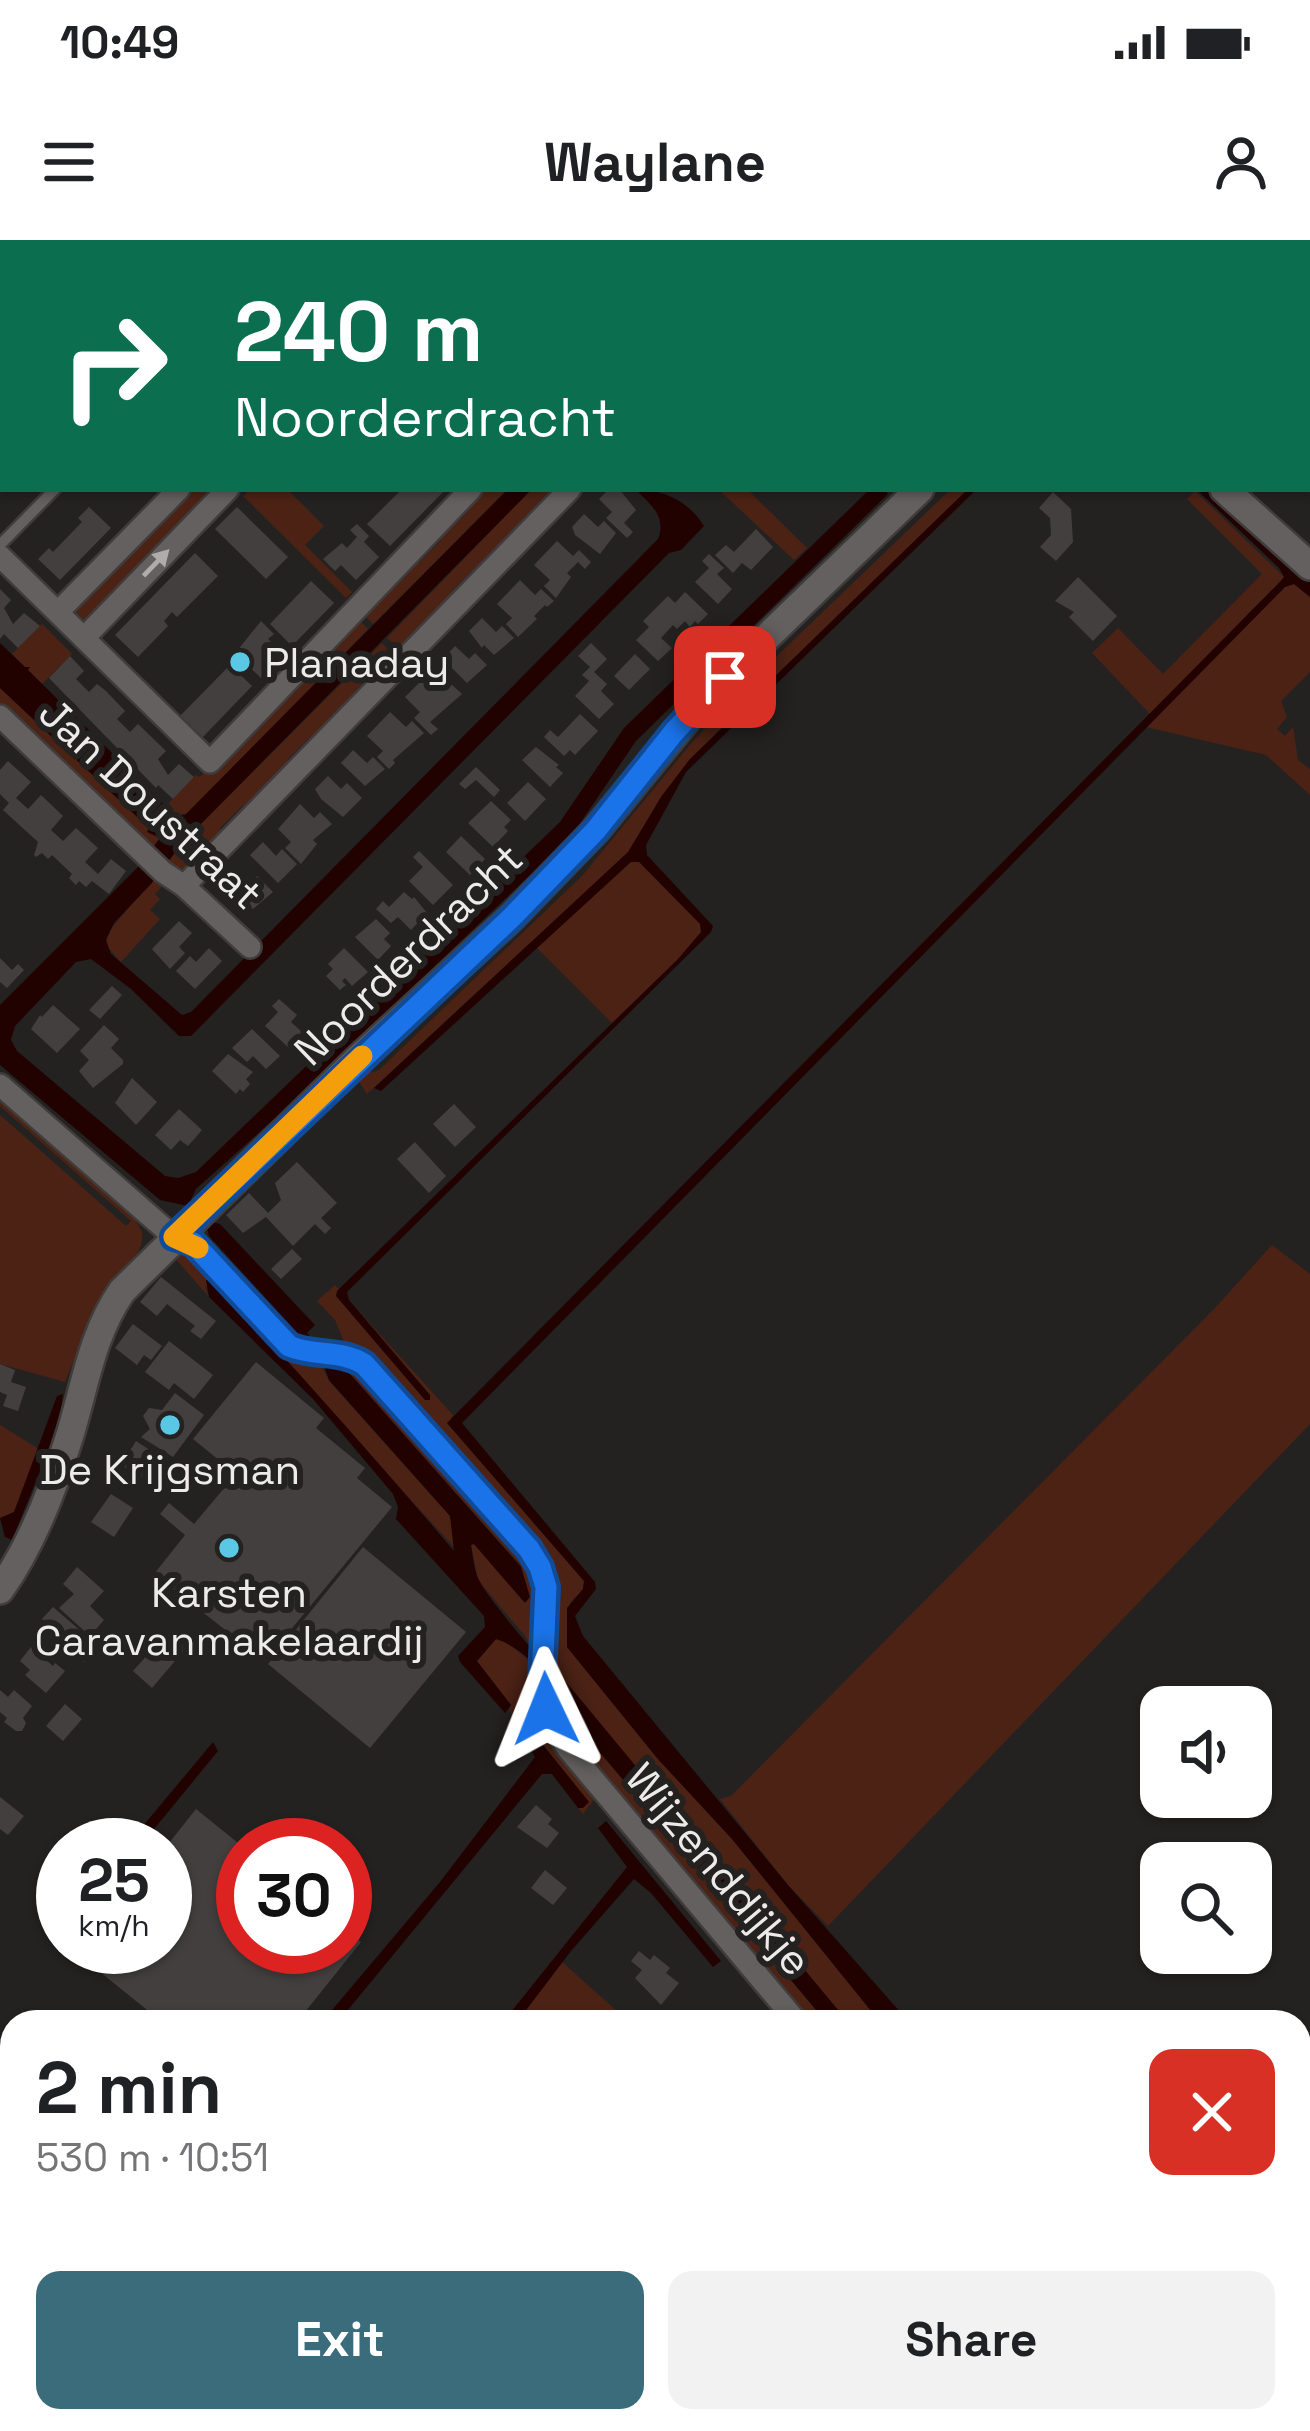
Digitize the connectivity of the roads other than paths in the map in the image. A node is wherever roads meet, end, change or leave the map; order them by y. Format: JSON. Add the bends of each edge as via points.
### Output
{"nodes":[{"id":1,"x":52,"y":492,"type":"edge"},
{"id":2,"x":176,"y":492,"type":"edge"},
{"id":3,"x":225,"y":492,"type":"edge"},
{"id":4,"x":468,"y":492,"type":"edge"},
{"id":5,"x":567,"y":492,"type":"edge"},
{"id":6,"x":917,"y":492,"type":"edge"},
{"id":7,"x":1227,"y":492,"type":"edge"},
{"id":8,"x":0,"y":544,"type":"edge"},
{"id":9,"x":0,"y":556,"type":"edge"},
{"id":10,"x":1310,"y":566,"type":"edge"},
{"id":11,"x":58,"y":612,"type":"junction"},
{"id":12,"x":83,"y":638,"type":"junction"},
{"id":13,"x":0,"y":716,"type":"edge"},
{"id":14,"x":184,"y":886,"type":"junction"},
{"id":15,"x":250,"y":947,"type":"dead end"},
{"id":16,"x":0,"y":1085,"type":"edge"},
{"id":17,"x":174,"y":1237,"type":"junction"},
{"id":18,"x":0,"y":1589,"type":"edge"},
{"id":19,"x":787,"y":2010,"type":"edge"}],
"edges":[{"from":1,"to":8,"type":"lane"},
{"from":2,"to":11,"type":"street"},
{"from":12,"to":3,"type":"street","one_way":true},
{"from":4,"to":12,"type":"street","via":[[210,762]]},
{"from":5,"to":14,"type":"street"},
{"from":6,"to":17,"type":"street","name":"Noorderdracht","via":[[704,698],[512,917]]},
{"from":7,"to":10,"type":"street"},
{"from":9,"to":11,"type":"street"},
{"from":11,"to":12,"type":"street"},
{"from":13,"to":14,"type":"street","name":"Jan Doustraat"},
{"from":14,"to":15,"type":"street","name":"Jan Doustraat"},
{"from":16,"to":17,"type":"street","name":"Wijzenddijkje"},
{"from":17,"to":18,"type":"street","name":"Noorderdracht","via":[[105,1316],[49,1497]]},
{"from":17,"to":19,"type":"street","name":"Wijzenddijkje","via":[[193,1243],[282,1340],[364,1364],[529,1549],[546,1587],[542,1681],[551,1722]]}]}
